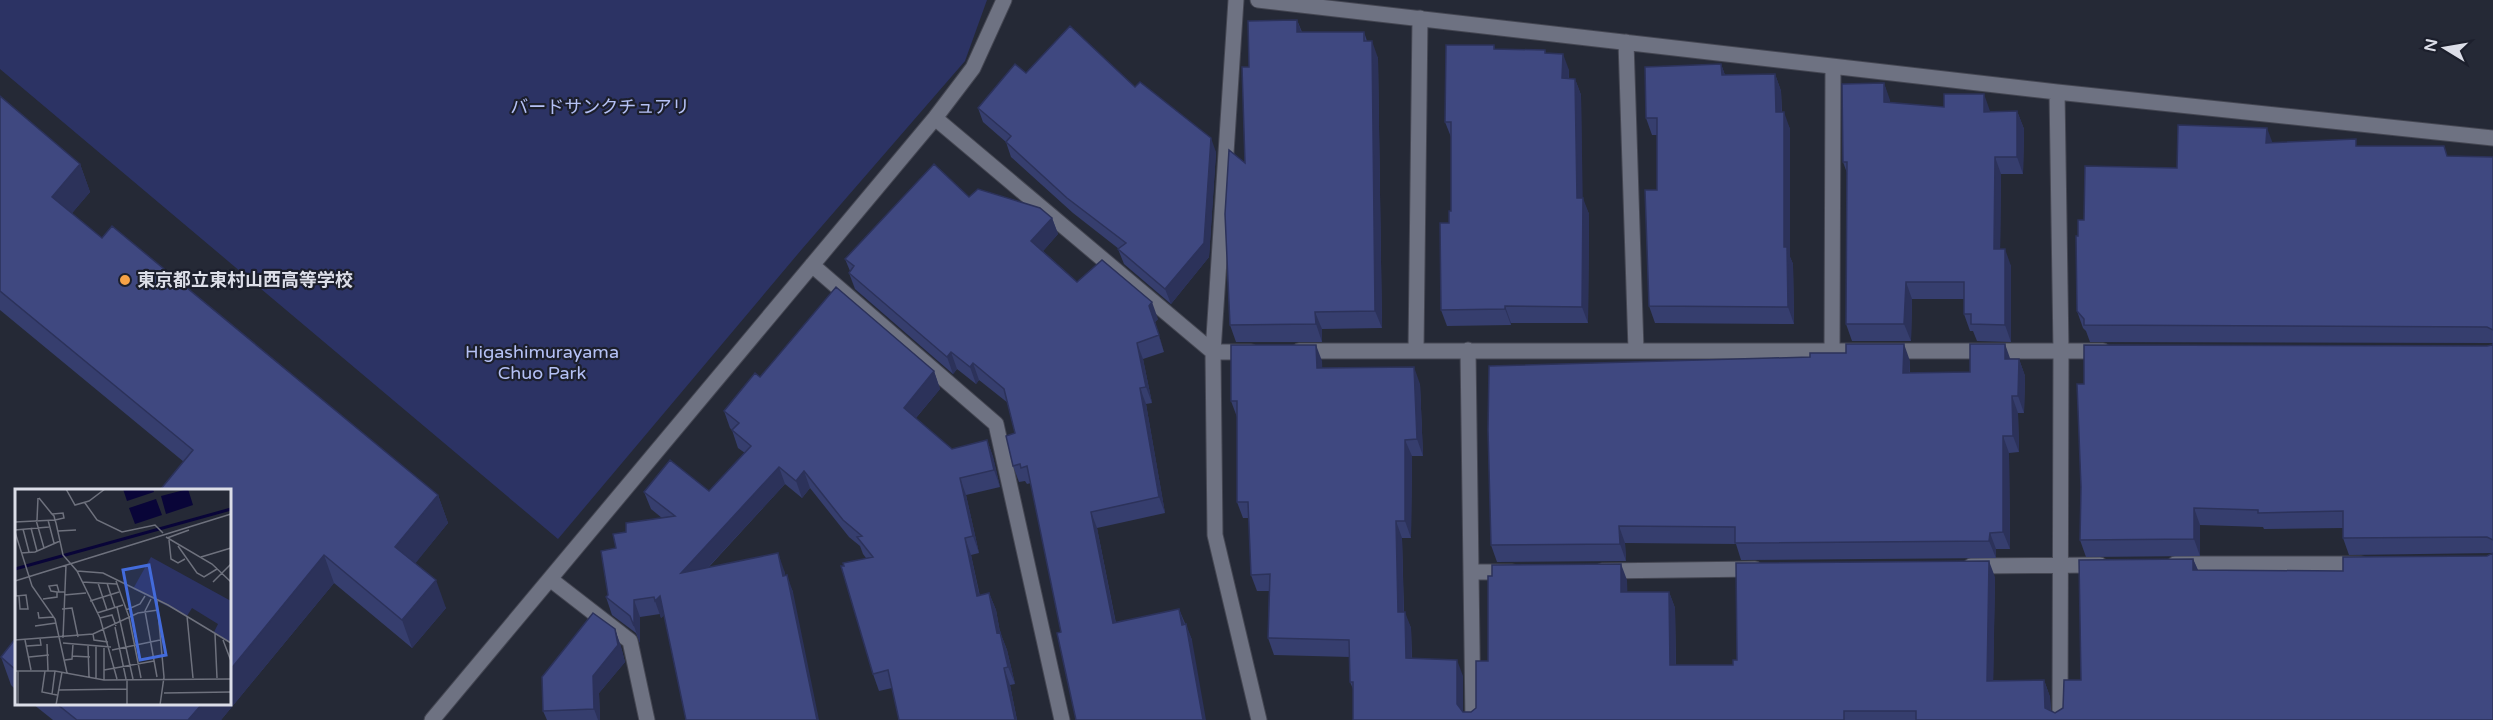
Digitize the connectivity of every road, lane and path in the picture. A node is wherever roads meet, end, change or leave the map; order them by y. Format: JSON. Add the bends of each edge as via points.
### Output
{"nodes":[{"id":1,"x":1004,"y":0,"type":"edge"},
{"id":2,"x":1236,"y":0,"type":"edge"},
{"id":3,"x":1258,"y":0,"type":"edge"},
{"id":4,"x":1420,"y":18,"type":"junction"},
{"id":5,"x":1626,"y":42,"type":"junction"},
{"id":6,"x":1833,"y":67,"type":"junction"},
{"id":7,"x":2057,"y":92,"type":"junction"},
{"id":8,"x":935,"y":118,"type":"junction"},
{"id":9,"x":2493,"y":138,"type":"edge"},
{"id":10,"x":812,"y":265,"type":"junction"},
{"id":11,"x":1416,"y":350,"type":"junction"},
{"id":12,"x":1468,"y":350,"type":"junction"},
{"id":13,"x":1636,"y":350,"type":"junction"},
{"id":14,"x":2061,"y":350,"type":"junction"},
{"id":15,"x":1832,"y":351,"type":"junction"},
{"id":16,"x":2119,"y":351,"type":"edge"},
{"id":17,"x":1212,"y":352,"type":"junction"},
{"id":18,"x":2376,"y":563,"type":"edge"},
{"id":19,"x":2061,"y":565,"type":"junction"},
{"id":20,"x":2119,"y":565,"type":"edge"},
{"id":21,"x":2154,"y":565,"type":"edge"},
{"id":22,"x":1954,"y":566,"type":"edge"},
{"id":23,"x":1766,"y":569,"type":"edge"},
{"id":24,"x":1589,"y":571,"type":"edge"},
{"id":25,"x":1471,"y":572,"type":"junction"},
{"id":26,"x":1530,"y":572,"type":"edge"},
{"id":27,"x":550,"y":579,"type":"junction"},
{"id":28,"x":432,"y":720,"type":"edge"},
{"id":29,"x":647,"y":720,"type":"edge"},
{"id":30,"x":1062,"y":720,"type":"edge"},
{"id":31,"x":1259,"y":720,"type":"edge"},
{"id":32,"x":1473,"y":720,"type":"edge"},
{"id":33,"x":2060,"y":720,"type":"edge"}],
"edges":[{"from":1,"to":8,"type":"street","via":[[973,68]]},
{"from":2,"to":17,"type":"street"},
{"from":3,"to":4,"type":"street"},
{"from":4,"to":5,"type":"street"},
{"from":4,"to":11,"type":"street"},
{"from":5,"to":6,"type":"street"},
{"from":5,"to":13,"type":"street"},
{"from":6,"to":7,"type":"street"},
{"from":6,"to":15,"type":"street"},
{"from":7,"to":9,"type":"street"},
{"from":7,"to":14,"type":"street"},
{"from":8,"to":10,"type":"street"},
{"from":8,"to":17,"type":"street"},
{"from":10,"to":27,"type":"street"},
{"from":10,"to":30,"type":"street","via":[[996,424]]},
{"from":11,"to":12,"type":"street"},
{"from":11,"to":17,"type":"street"},
{"from":12,"to":13,"type":"street"},
{"from":12,"to":25,"type":"street"},
{"from":13,"to":15,"type":"street"},
{"from":14,"to":15,"type":"street"},
{"from":14,"to":16,"type":"street"},
{"from":14,"to":19,"type":"street"},
{"from":17,"to":31,"type":"street","via":[[1215,535]]},
{"from":18,"to":21,"type":"street"},
{"from":19,"to":20,"type":"street"},
{"from":19,"to":22,"type":"street"},
{"from":19,"to":33,"type":"street"},
{"from":23,"to":24,"type":"street"},
{"from":25,"to":26,"type":"street"},
{"from":25,"to":32,"type":"street"},
{"from":27,"to":28,"type":"street"},
{"from":27,"to":29,"type":"street","via":[[630,641]]}]}
